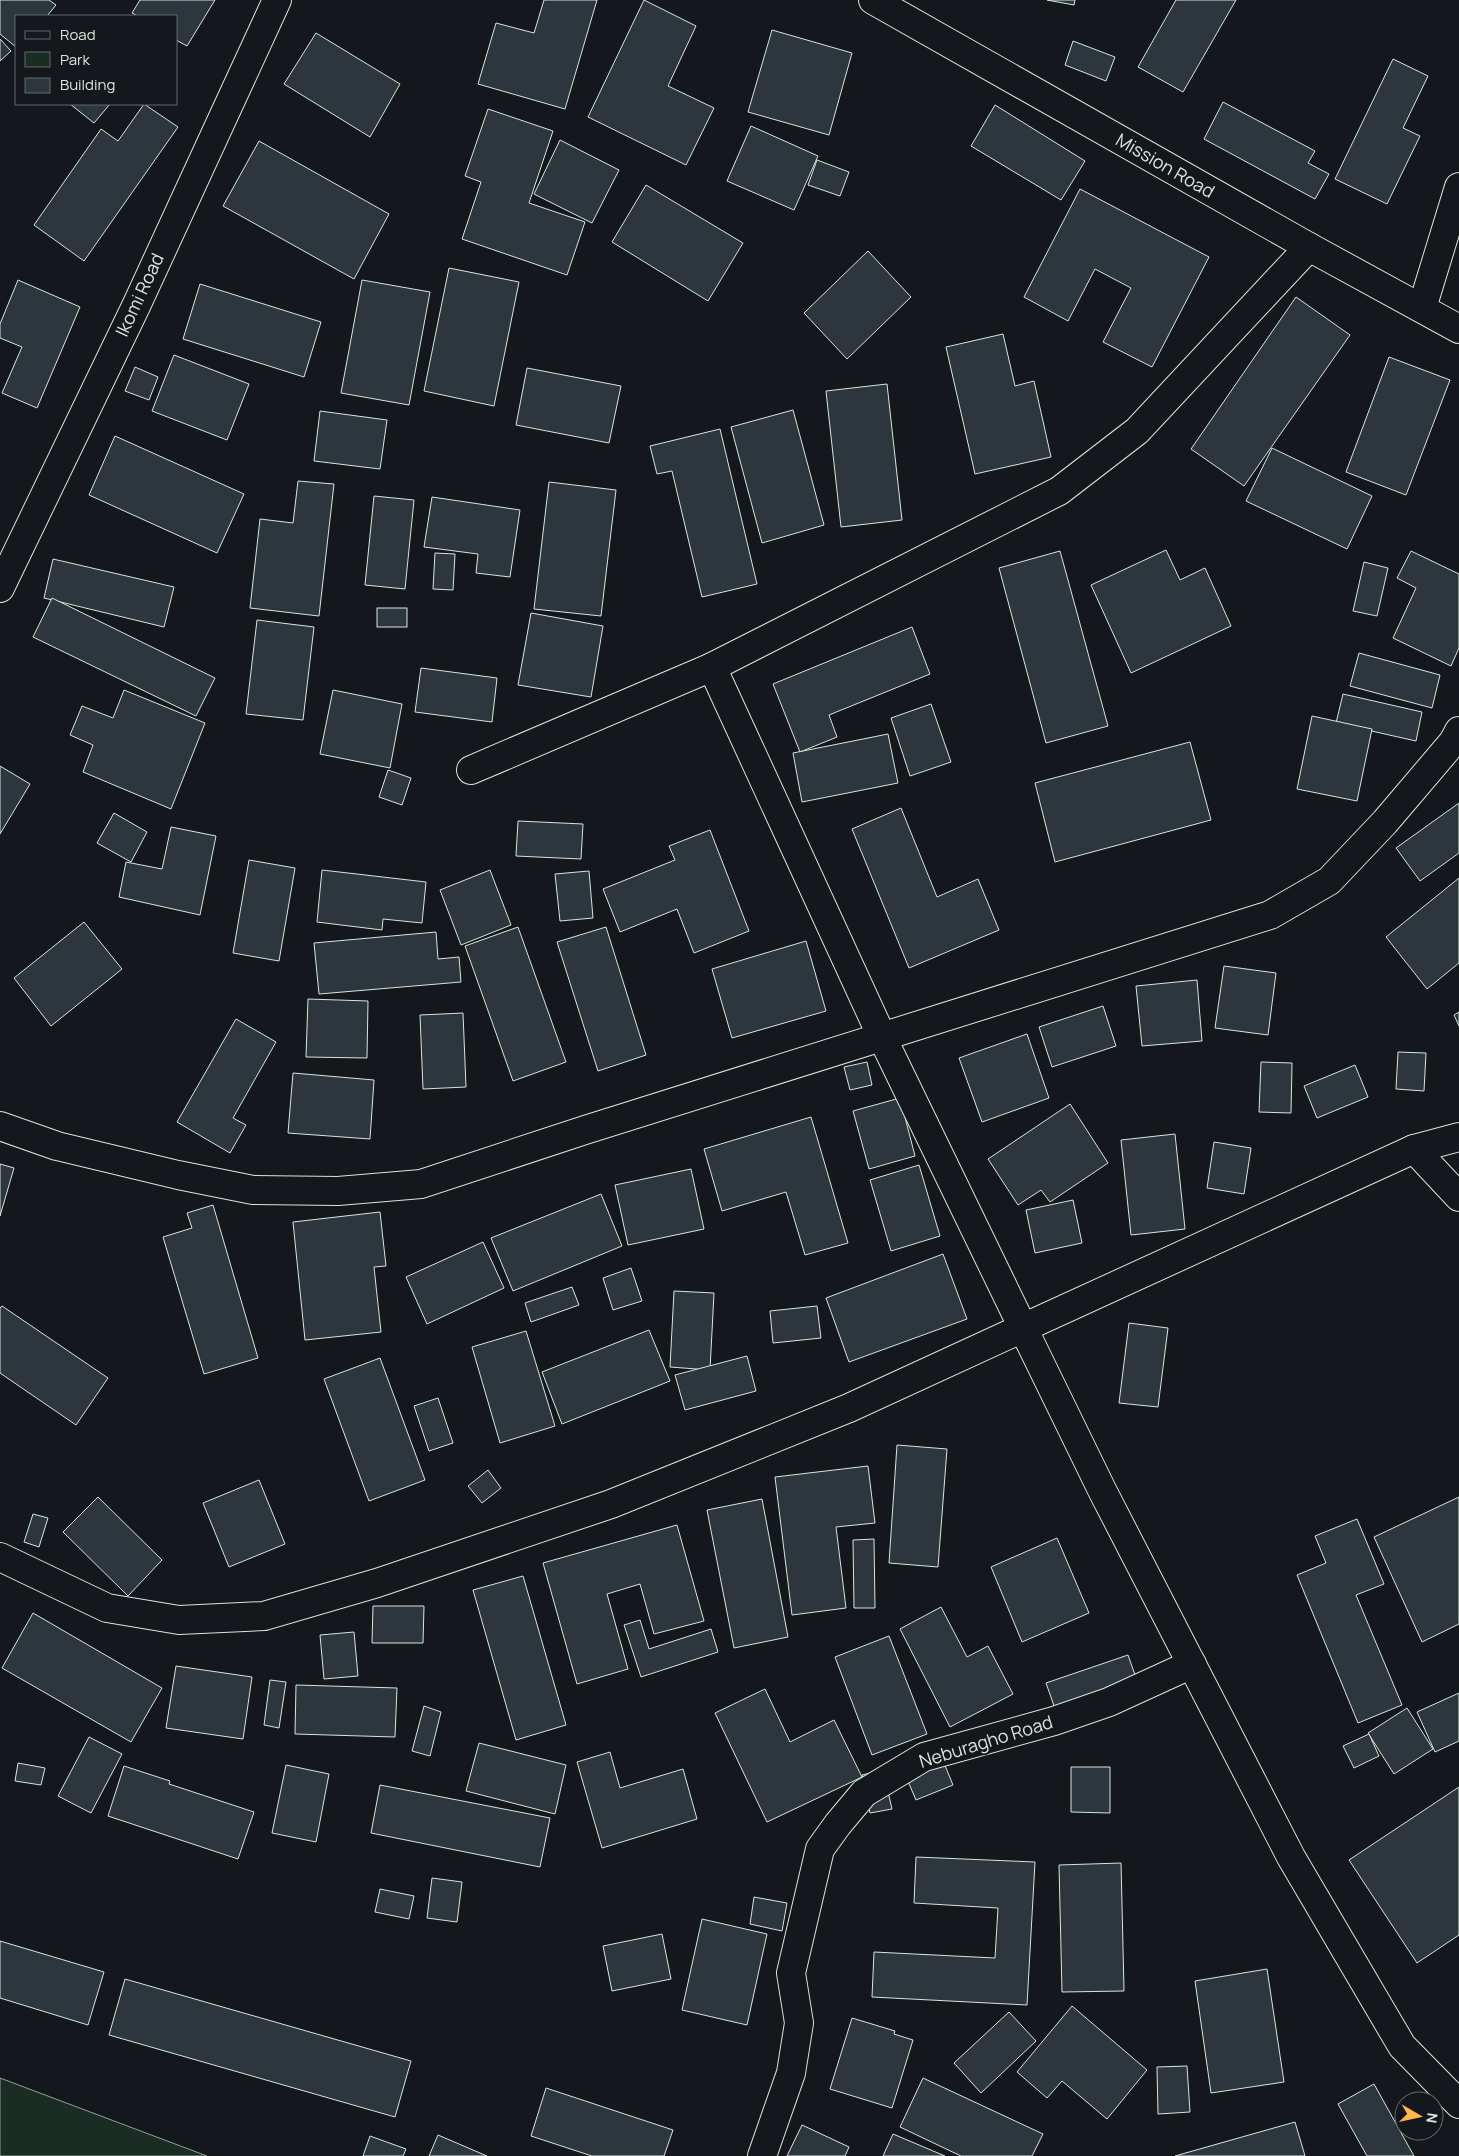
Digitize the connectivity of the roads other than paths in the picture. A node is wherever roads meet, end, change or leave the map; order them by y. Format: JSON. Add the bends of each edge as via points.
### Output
{"nodes":[{"id":1,"x":277,"y":0,"type":"edge"},
{"id":2,"x":873,"y":0,"type":"edge"},
{"id":3,"x":1459,"y":187,"type":"edge"},
{"id":4,"x":1309,"y":247,"type":"junction"},
{"id":5,"x":1422,"y":308,"type":"junction"},
{"id":6,"x":1459,"y":329,"type":"edge"},
{"id":7,"x":0,"y":588,"type":"edge"},
{"id":8,"x":712,"y":667,"type":"junction"},
{"id":9,"x":1459,"y":731,"type":"edge"},
{"id":10,"x":471,"y":770,"type":"dead end"},
{"id":11,"x":882,"y":1037,"type":"junction"},
{"id":12,"x":0,"y":1126,"type":"edge"},
{"id":13,"x":1459,"y":1137,"type":"edge"},
{"id":14,"x":1414,"y":1149,"type":"junction"},
{"id":15,"x":1459,"y":1197,"type":"edge"},
{"id":16,"x":1023,"y":1328,"type":"junction"},
{"id":17,"x":0,"y":1557,"type":"edge"},
{"id":18,"x":1192,"y":1664,"type":"junction"},
{"id":19,"x":1459,"y":2104,"type":"edge"},
{"id":20,"x":762,"y":2156,"type":"edge"}],
"edges":[{"from":1,"to":7,"type":"street","name":"Ikomi Road"},
{"from":2,"to":4,"type":"street","name":"Mission Road"},
{"from":3,"to":5,"type":"street"},
{"from":4,"to":5,"type":"street","name":"Mission Road"},
{"from":4,"to":8,"type":"street","via":[[1137,430],[1059,491]]},
{"from":5,"to":6,"type":"street","name":"Mission Road"},
{"from":8,"to":10,"type":"street"},
{"from":8,"to":11,"type":"street"},
{"from":9,"to":11,"type":"street","via":[[1385,822],[1328,881],[1270,915]]},
{"from":11,"to":12,"type":"street","via":[[421,1184],[338,1191],[253,1190],[57,1146]]},
{"from":11,"to":16,"type":"street"},
{"from":13,"to":14,"type":"street"},
{"from":14,"to":15,"type":"street"},
{"from":14,"to":16,"type":"street"},
{"from":16,"to":17,"type":"street","via":[[849,1408],[611,1504],[377,1583],[264,1616],[179,1620],[107,1608]]},
{"from":16,"to":18,"type":"street"},
{"from":18,"to":19,"type":"street","via":[[1291,1857],[1402,2046]]},
{"from":18,"to":20,"type":"street","name":"Neburagho Road","via":[[1109,1702],[1064,1718],[924,1757],[864,1793],[820,1849],[791,1973],[799,2023],[791,2073]]}]}
